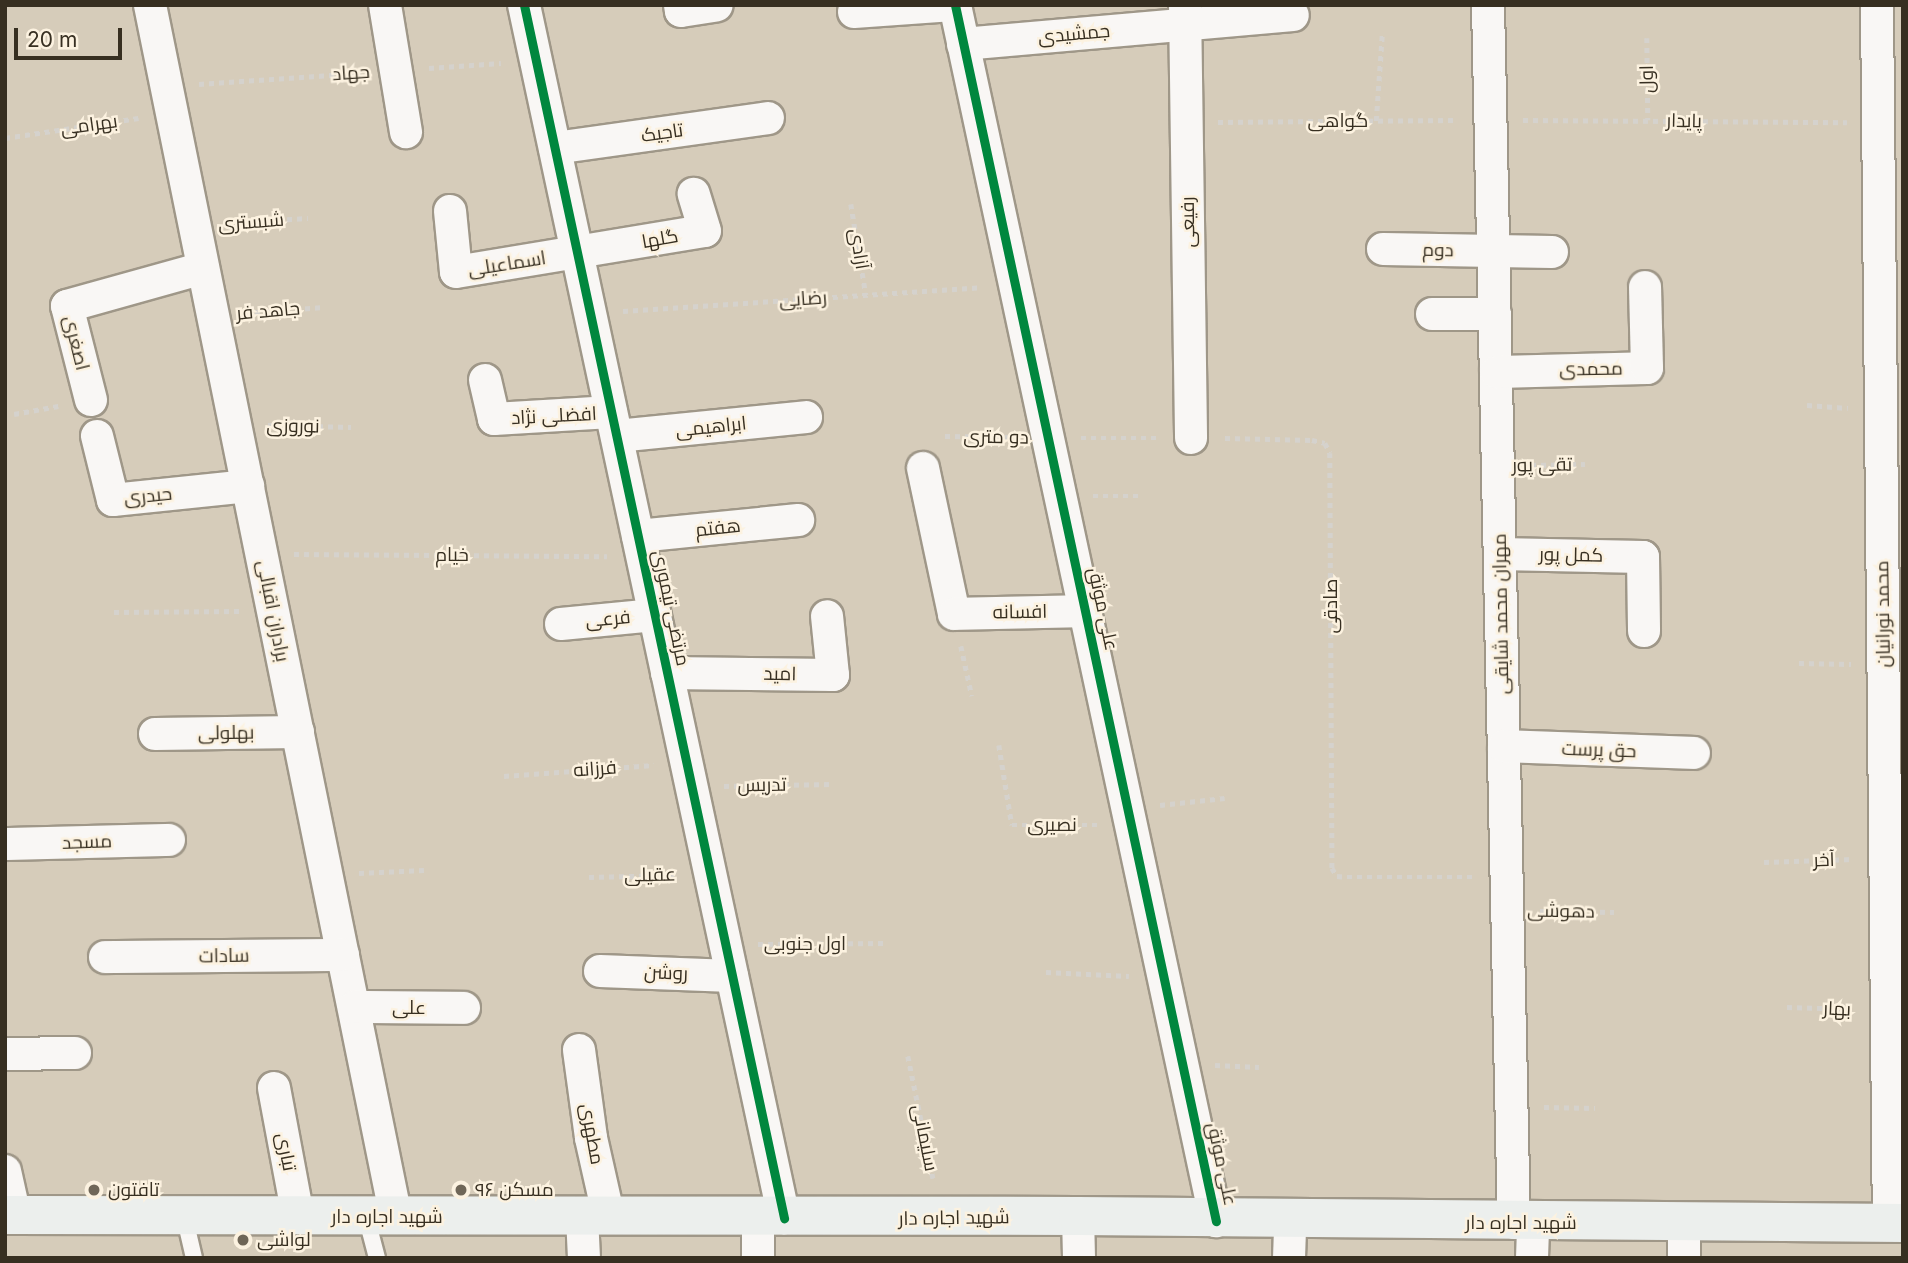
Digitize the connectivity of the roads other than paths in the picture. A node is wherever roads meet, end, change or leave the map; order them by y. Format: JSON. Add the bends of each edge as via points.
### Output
{"nodes":[{"id":1,"x":150,"y":5,"type":"edge"},
{"id":2,"x":384,"y":5,"type":"edge"},
{"id":3,"x":524,"y":5,"type":"edge"},
{"id":4,"x":680,"y":5,"type":"edge"},
{"id":5,"x":717,"y":5,"type":"edge"},
{"id":6,"x":954,"y":5,"type":"edge"},
{"id":7,"x":1488,"y":5,"type":"edge"},
{"id":8,"x":1877,"y":5,"type":"edge"},
{"id":9,"x":854,"y":12,"type":"dead end"},
{"id":10,"x":1185,"y":15,"type":"edge"},
{"id":11,"x":1293,"y":15,"type":"dead end"},
{"id":12,"x":963,"y":44,"type":"junction"},
{"id":13,"x":768,"y":118,"type":"dead end"},
{"id":14,"x":406,"y":132,"type":"dead end"},
{"id":15,"x":555,"y":148,"type":"junction"},
{"id":16,"x":694,"y":194,"type":"dead end"},
{"id":17,"x":450,"y":211,"type":"dead end"},
{"id":18,"x":1891,"y":211,"type":"edge"},
{"id":19,"x":1383,"y":249,"type":"dead end"},
{"id":20,"x":1494,"y":252,"type":"junction"},
{"id":21,"x":1552,"y":252,"type":"dead end"},
{"id":22,"x":577,"y":253,"type":"junction"},
{"id":23,"x":203,"y":268,"type":"junction"},
{"id":24,"x":1645,"y":287,"type":"dead end"},
{"id":25,"x":1432,"y":314,"type":"dead end"},
{"id":26,"x":1495,"y":314,"type":"junction"},
{"id":27,"x":1496,"y":372,"type":"junction"},
{"id":28,"x":485,"y":380,"type":"dead end"},
{"id":29,"x":91,"y":400,"type":"road end"},
{"id":30,"x":1892,"y":411,"type":"edge"},
{"id":31,"x":806,"y":417,"type":"dead end"},
{"id":32,"x":614,"y":424,"type":"junction"},
{"id":33,"x":97,"y":436,"type":"dead end"},
{"id":34,"x":1191,"y":438,"type":"road end"},
{"id":35,"x":923,"y":468,"type":"dead end"},
{"id":36,"x":248,"y":486,"type":"junction"},
{"id":37,"x":797,"y":520,"type":"dead end"},
{"id":38,"x":640,"y":546,"type":"junction"},
{"id":39,"x":1500,"y":554,"type":"junction"},
{"id":40,"x":1893,"y":601,"type":"edge"},
{"id":41,"x":1085,"y":611,"type":"junction"},
{"id":42,"x":655,"y":615,"type":"junction"},
{"id":43,"x":827,"y":616,"type":"dead end"},
{"id":44,"x":561,"y":624,"type":"dead end"},
{"id":45,"x":1644,"y":631,"type":"dead end"},
{"id":46,"x":667,"y":673,"type":"junction"},
{"id":47,"x":298,"y":732,"type":"junction"},
{"id":48,"x":155,"y":734,"type":"dead end"},
{"id":49,"x":1504,"y":747,"type":"junction"},
{"id":50,"x":1694,"y":753,"type":"dead end"},
{"id":51,"x":169,"y":840,"type":"dead end"},
{"id":52,"x":5,"y":844,"type":"edge"},
{"id":53,"x":1894,"y":858,"type":"edge"},
{"id":54,"x":342,"y":955,"type":"junction"},
{"id":55,"x":105,"y":957,"type":"dead end"},
{"id":56,"x":600,"y":971,"type":"dead end"},
{"id":57,"x":732,"y":976,"type":"junction"},
{"id":58,"x":1892,"y":992,"type":"edge"},
{"id":59,"x":354,"y":1007,"type":"junction"},
{"id":60,"x":464,"y":1008,"type":"dead end"},
{"id":61,"x":579,"y":1050,"type":"dead end"},
{"id":62,"x":75,"y":1053,"type":"dead end"},
{"id":63,"x":5,"y":1054,"type":"edge"},
{"id":64,"x":274,"y":1088,"type":"dead end"},
{"id":65,"x":5,"y":1171,"type":"edge"},
{"id":66,"x":10,"y":1215,"type":"edge"},
{"id":67,"x":184,"y":1215,"type":"junction"},
{"id":68,"x":298,"y":1216,"type":"junction"},
{"id":69,"x":1078,"y":1216,"type":"junction"},
{"id":70,"x":381,"y":1217,"type":"junction"},
{"id":71,"x":596,"y":1218,"type":"junction"},
{"id":72,"x":771,"y":1218,"type":"junction"},
{"id":73,"x":1216,"y":1221,"type":"junction"},
{"id":74,"x":1896,"y":1223,"type":"edge"},
{"id":75,"x":1526,"y":1234,"type":"edge"},
{"id":76,"x":1289,"y":1240,"type":"edge"},
{"id":77,"x":1684,"y":1241,"type":"edge"},
{"id":78,"x":194,"y":1258,"type":"edge"},
{"id":79,"x":377,"y":1258,"type":"edge"},
{"id":80,"x":584,"y":1258,"type":"edge"},
{"id":81,"x":758,"y":1258,"type":"edge"},
{"id":82,"x":1079,"y":1258,"type":"edge"}],
"edges":[{"from":1,"to":23,"type":"street","name":"برادران اقبالی"},
{"from":2,"to":14,"type":"street"},
{"from":3,"to":15,"type":"street","name":"مرتضی تیموری"},
{"from":4,"to":5,"type":"street","via":[[681,11]]},
{"from":6,"to":9,"type":"street"},
{"from":6,"to":12,"type":"street","name":"علی موثق"},
{"from":7,"to":20,"type":"street","name":"مهران محمد شایقی"},
{"from":8,"to":18,"type":"street","name":"محمد نورانیان","via":[[1878,122]]},
{"from":10,"to":11,"type":"street","name":"جمشیدی"},
{"from":10,"to":12,"type":"street","name":"جمشیدی"},
{"from":10,"to":34,"type":"street","name":"رفیعی"},
{"from":12,"to":41,"type":"street","name":"علی موثق"},
{"from":13,"to":15,"type":"street","name":"تاجیک"},
{"from":15,"to":22,"type":"street","name":"مرتضی تیموری"},
{"from":16,"to":22,"type":"street","name":"گلها","via":[[705,231]]},
{"from":17,"to":22,"type":"street","name":"اسماعیلی","via":[[456,272]]},
{"from":18,"to":30,"type":"street","name":"محمد نورانیان"},
{"from":19,"to":20,"type":"street","name":"دوم"},
{"from":20,"to":21,"type":"street","name":"دوم"},
{"from":20,"to":26,"type":"street","name":"مهران محمد شایقی"},
{"from":22,"to":32,"type":"street","name":"مرتضی تیموری"},
{"from":23,"to":29,"type":"street","name":"اصغری","via":[[67,306]]},
{"from":23,"to":36,"type":"street","name":"برادران اقبالی"},
{"from":24,"to":27,"type":"street","name":"محمدی","via":[[1647,368]]},
{"from":25,"to":26,"type":"street"},
{"from":26,"to":27,"type":"street","name":"مهران محمد شایقی"},
{"from":27,"to":39,"type":"street","name":"مهران محمد شایقی"},
{"from":28,"to":32,"type":"street","name":"افضلی نژاد","via":[[494,419]]},
{"from":30,"to":40,"type":"street","name":"محمد نورانیان"},
{"from":31,"to":32,"type":"street","name":"ابراهیمی"},
{"from":32,"to":38,"type":"street","name":"مرتضی تیموری"},
{"from":33,"to":36,"type":"street","name":"حیدری","via":[[113,500]]},
{"from":35,"to":41,"type":"street","name":"افسانه","via":[[954,614]]},
{"from":36,"to":47,"type":"street","name":"برادران اقبالی"},
{"from":37,"to":38,"type":"street","name":"هفتم"},
{"from":38,"to":42,"type":"street","name":"مرتضی تیموری"},
{"from":39,"to":45,"type":"street","name":"کمل پور","via":[[1643,557]]},
{"from":39,"to":49,"type":"street","name":"مهران محمد شایقی"},
{"from":40,"to":53,"type":"street","name":"محمد نورانیان","via":[[1883,664]]},
{"from":41,"to":73,"type":"street","name":"علی موثق"},
{"from":42,"to":44,"type":"street","name":"فرعی"},
{"from":42,"to":46,"type":"street","name":"مرتضی تیموری"},
{"from":43,"to":46,"type":"street","name":"امید","via":[[833,675]]},
{"from":46,"to":57,"type":"street","name":"مرتضی تیموری"},
{"from":47,"to":48,"type":"street","name":"بهلولی"},
{"from":47,"to":54,"type":"street","name":"برادران اقبالی"},
{"from":49,"to":50,"type":"street","name":"حق پرست"},
{"from":49,"to":75,"type":"street","name":"مهران محمد شایقی","via":[[1512,1106]]},
{"from":51,"to":52,"type":"street","name":"مسجد"},
{"from":53,"to":58,"type":"street","name":"محمد نورانیان"},
{"from":54,"to":55,"type":"street","name":"سادات"},
{"from":54,"to":59,"type":"street","name":"برادران اقبالی"},
{"from":56,"to":57,"type":"street","name":"روشن"},
{"from":57,"to":72,"type":"street","name":"مرتضی تیموری"},
{"from":58,"to":74,"type":"street","name":"محمد نورانیان"},
{"from":59,"to":60,"type":"street","name":"علی"},
{"from":59,"to":70,"type":"street","name":"برادران اقبالی"},
{"from":61,"to":71,"type":"street","name":"مطهری"},
{"from":62,"to":63,"type":"street"},
{"from":64,"to":68,"type":"street","name":"تباری"},
{"from":65,"to":66,"type":"street"},
{"from":66,"to":67,"type":"main road","name":"شهید اجاره دار"},
{"from":67,"to":68,"type":"main road","name":"شهید اجاره دار"},
{"from":67,"to":78,"type":"lane"},
{"from":68,"to":70,"type":"main road","name":"شهید اجاره دار"},
{"from":69,"to":72,"type":"main road","name":"شهید اجاره دار"},
{"from":69,"to":73,"type":"main road","name":"شهید اجاره دار"},
{"from":69,"to":82,"type":"street"},
{"from":70,"to":71,"type":"main road","name":"شهید اجاره دار"},
{"from":70,"to":79,"type":"lane"},
{"from":71,"to":72,"type":"main road","name":"شهید اجاره دار"},
{"from":71,"to":80,"type":"street","name":"مطهری"},
{"from":72,"to":81,"type":"street","name":"مرتضی تیموری"},
{"from":73,"to":76,"type":"main road","name":"شهید اجاره دار"},
{"from":74,"to":77,"type":"main road","name":"شهید اجاره دار"},
{"from":75,"to":76,"type":"main road","name":"شهید اجاره دار"},
{"from":75,"to":77,"type":"main road","name":"شهید اجاره دار"}]}
